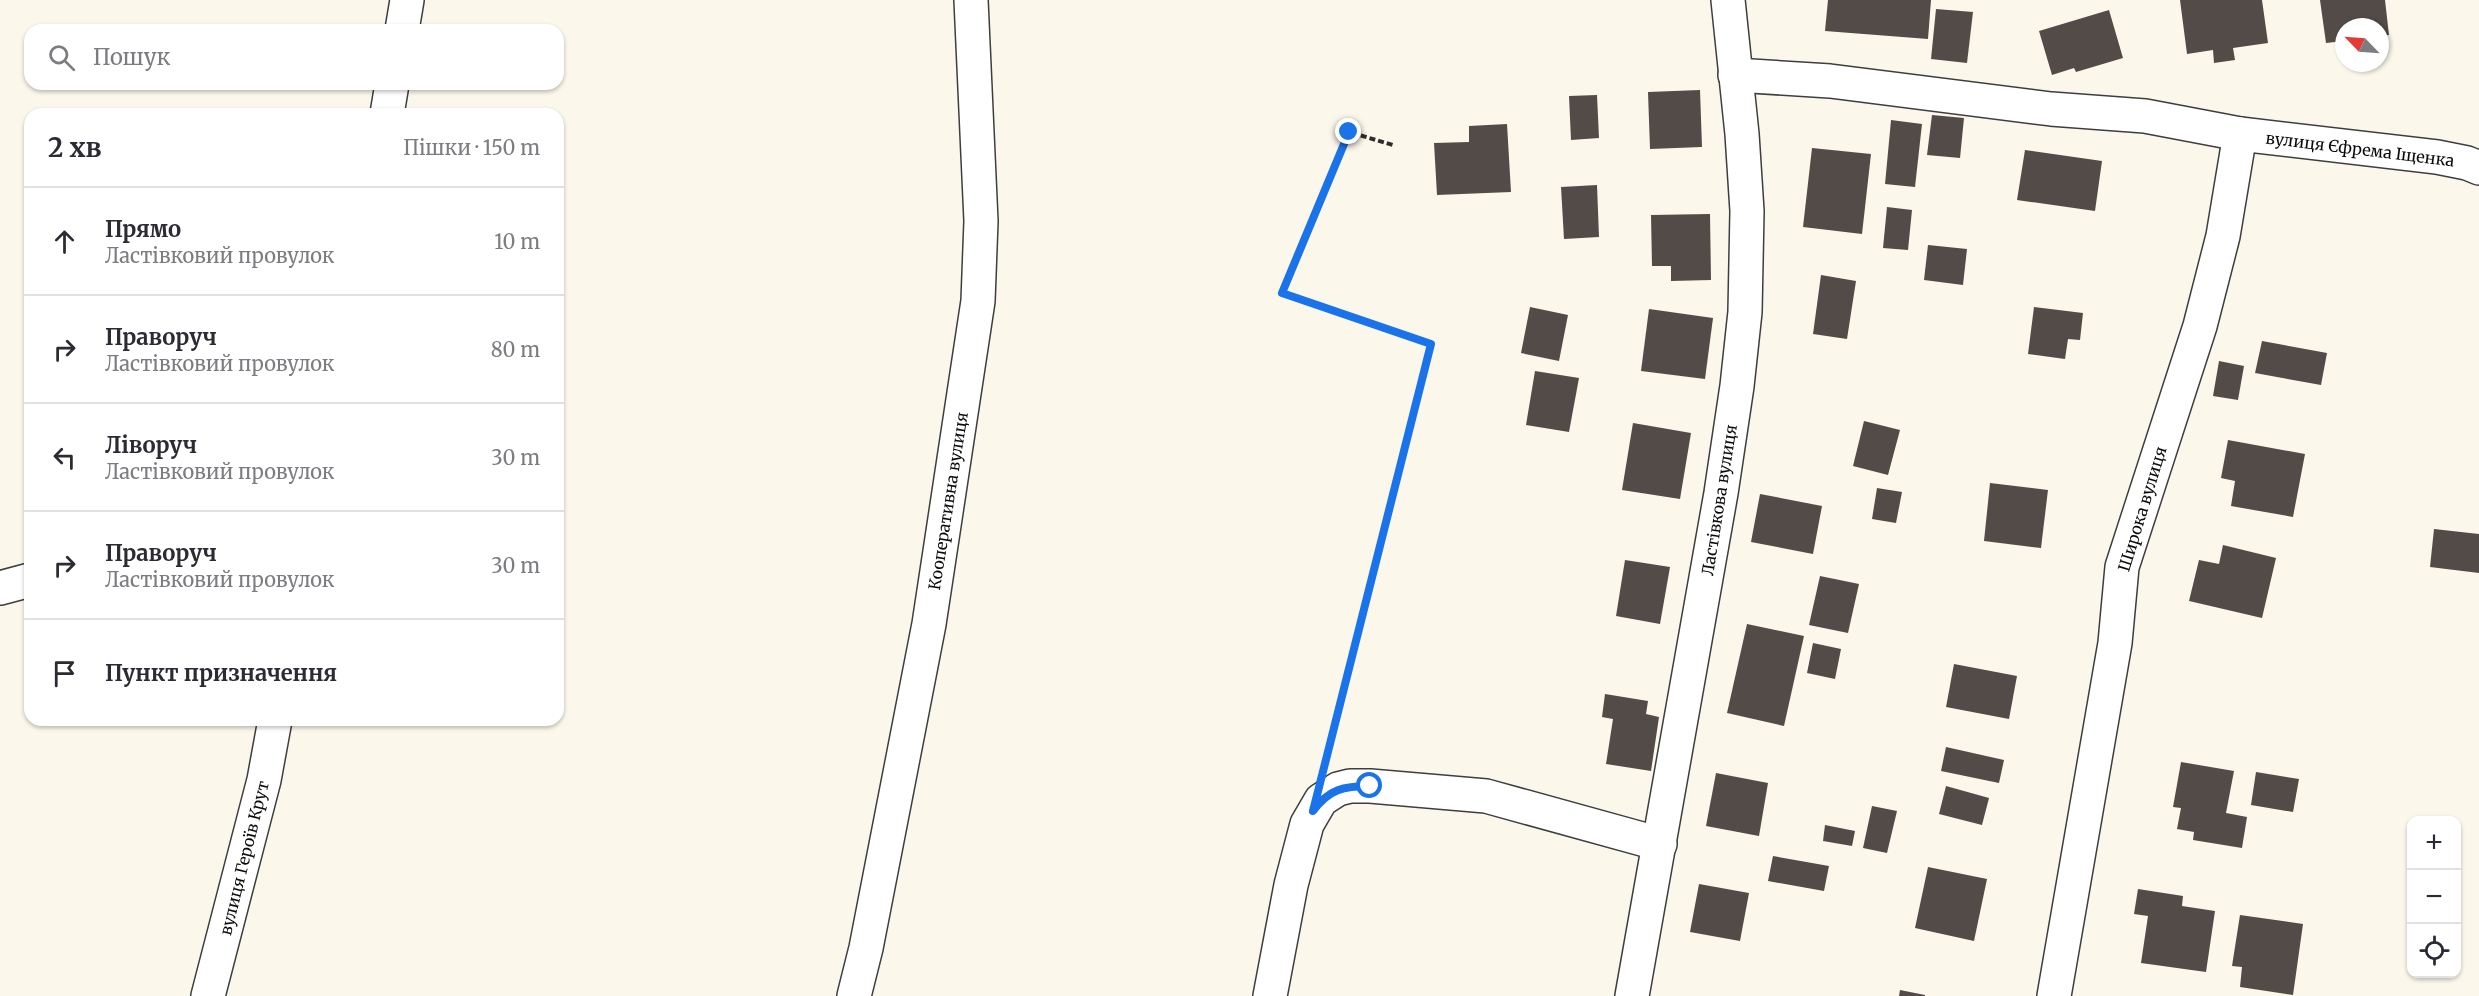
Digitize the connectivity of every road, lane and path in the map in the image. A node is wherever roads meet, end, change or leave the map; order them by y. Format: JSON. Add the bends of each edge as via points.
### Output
{"nodes":[{"id":1,"x":407,"y":0,"type":"edge"},
{"id":2,"x":971,"y":0,"type":"edge"},
{"id":3,"x":1728,"y":0,"type":"edge"},
{"id":4,"x":403,"y":24,"type":"edge"},
{"id":5,"x":1735,"y":75,"type":"junction"},
{"id":6,"x":391,"y":90,"type":"edge"},
{"id":7,"x":388,"y":108,"type":"edge"},
{"id":8,"x":2240,"y":134,"type":"junction"},
{"id":9,"x":1393,"y":144,"type":"dead end"},
{"id":10,"x":2479,"y":168,"type":"edge"},
{"id":11,"x":24,"y":582,"type":"edge"},
{"id":12,"x":0,"y":588,"type":"edge"},
{"id":13,"x":275,"y":726,"type":"edge"},
{"id":14,"x":1328,"y":754,"type":"dead end"},
{"id":15,"x":1660,"y":844,"type":"junction"},
{"id":16,"x":208,"y":996,"type":"edge"},
{"id":17,"x":854,"y":996,"type":"edge"},
{"id":18,"x":1270,"y":996,"type":"edge"},
{"id":19,"x":1632,"y":996,"type":"edge"},
{"id":20,"x":2054,"y":996,"type":"edge"}],
"edges":[{"from":1,"to":4,"type":"street"},
{"from":2,"to":17,"type":"street","name":"Кооперативна вулиця","via":[[981,221],[978,301],[929,624]]},
{"from":3,"to":5,"type":"street","name":"Ластівкова вулиця"},
{"from":5,"to":8,"type":"street","name":"вулиця Єфрема Іщенка","via":[[1830,81],[2051,109],[2145,116]]},
{"from":5,"to":15,"type":"street","name":"Ластівкова вулиця","via":[[1747,211],[1746,312],[1723,481]]},
{"from":6,"to":7,"type":"street"},
{"from":8,"to":10,"type":"street","name":"вулиця Єфрема Іщенка","via":[[2437,157]]},
{"from":8,"to":20,"type":"street","name":"Широка вулиця","via":[[2223,236],[2200,326],[2122,567],[2111,664]]},
{"from":9,"to":14,"type":"path","via":[[1349,132],[1282,293],[1431,344]]},
{"from":11,"to":12,"type":"street"},
{"from":13,"to":16,"type":"street","name":"вулиця Героїв Крут"},
{"from":15,"to":18,"type":"street","via":[[1486,796],[1370,786],[1338,789],[1321,800],[1307,824]]},
{"from":15,"to":19,"type":"street","name":"Ластівкова вулиця"}]}
